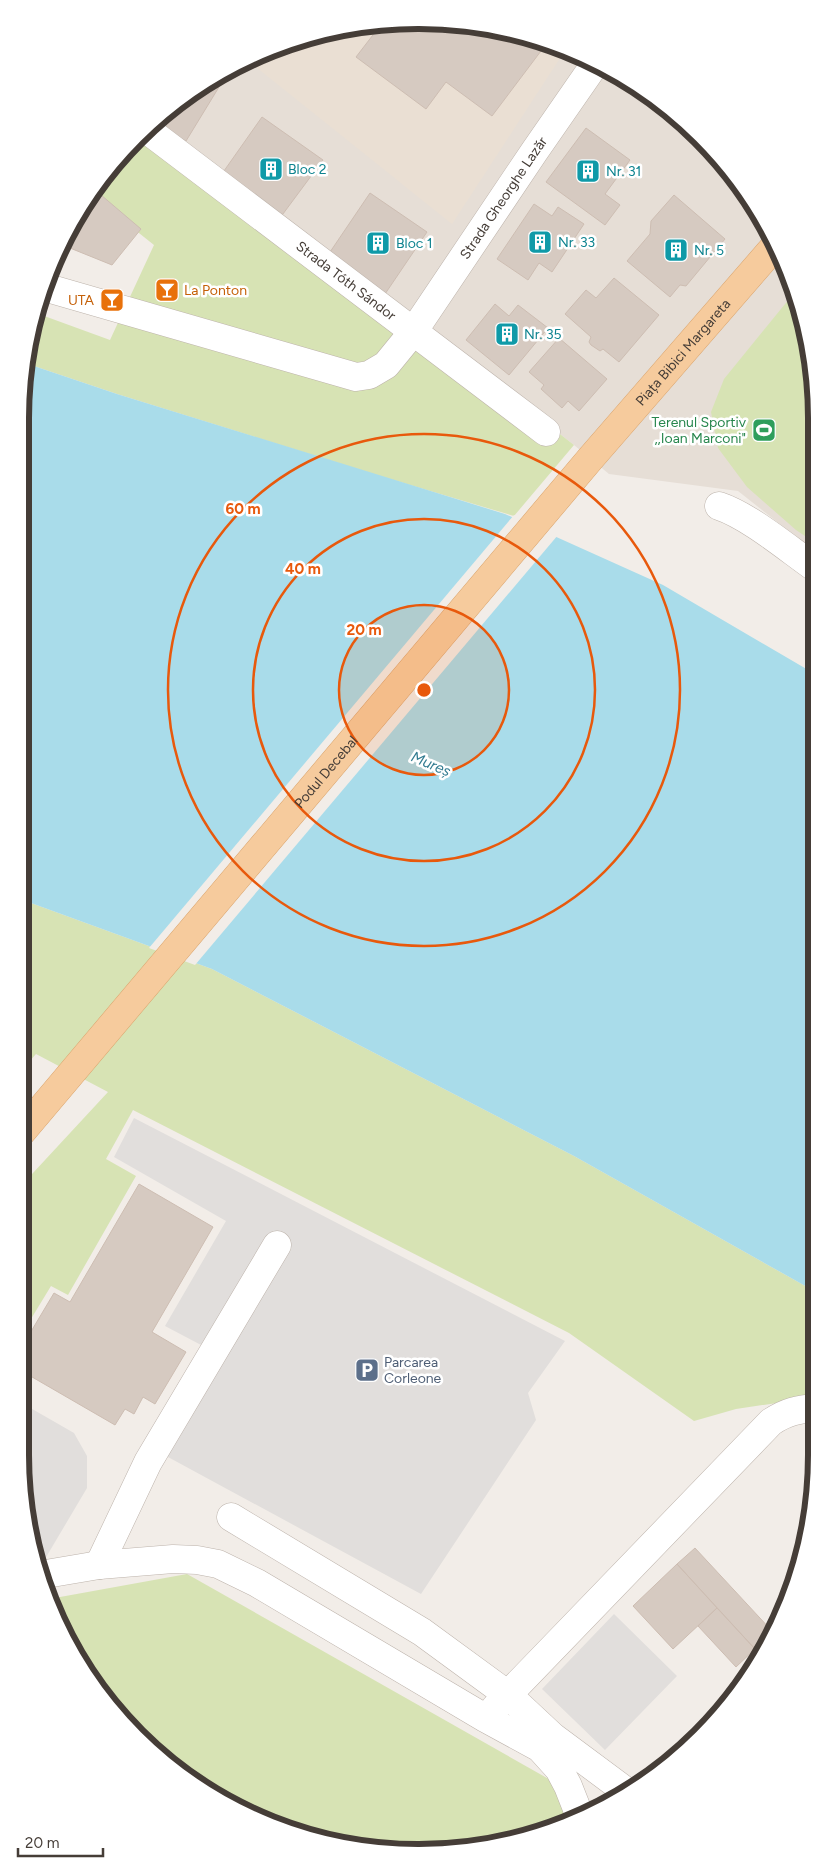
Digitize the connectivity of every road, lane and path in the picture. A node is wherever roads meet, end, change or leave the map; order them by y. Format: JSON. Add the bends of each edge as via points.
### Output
{"nodes":[{"id":1,"x":591,"y":69,"type":"edge"},
{"id":2,"x":153,"y":134,"type":"edge"},
{"id":3,"x":770,"y":251,"type":"edge"},
{"id":4,"x":51,"y":289,"type":"edge"},
{"id":5,"x":413,"y":332,"type":"junction"},
{"id":6,"x":546,"y":432,"type":"dead end"},
{"id":7,"x":590,"y":459,"type":"joint"},
{"id":8,"x":719,"y":506,"type":"dead end"},
{"id":9,"x":808,"y":563,"type":"edge"},
{"id":10,"x":29,"y":1124,"type":"edge"},
{"id":11,"x":277,"y":1245,"type":"dead end"},
{"id":12,"x":808,"y":1408,"type":"edge"},
{"id":13,"x":231,"y":1517,"type":"dead end"},
{"id":14,"x":99,"y":1565,"type":"junction"},
{"id":15,"x":47,"y":1574,"type":"edge"},
{"id":16,"x":508,"y":1695,"type":"junction"},
{"id":17,"x":485,"y":1718,"type":"junction"},
{"id":18,"x":621,"y":1787,"type":"edge"},
{"id":19,"x":578,"y":1810,"type":"edge"}],
"edges":[{"from":1,"to":5,"type":"street","name":"Strada Gheorghe Lazăr"},
{"from":2,"to":5,"type":"street","name":"Strada Tóth Sándor"},
{"from":3,"to":7,"type":"main road","name":"Piața Bibici Margareta"},
{"from":4,"to":5,"type":"street","name":"Strada Gheorghe Lazăr","via":[[356,377],[369,375],[386,365]]},
{"from":5,"to":6,"type":"street","name":"Strada Tóth Sándor"},
{"from":7,"to":10,"type":"main road","name":"Podul Decebal"},
{"from":8,"to":9,"type":"street","via":[[744,518]]},
{"from":11,"to":14,"type":"street","via":[[148,1462]]},
{"from":12,"to":16,"type":"street","via":[[785,1413],[771,1422]]},
{"from":13,"to":16,"type":"street","via":[[422,1632]]},
{"from":14,"to":15,"type":"street"},
{"from":14,"to":17,"type":"street","via":[[173,1559],[218,1564],[257,1583]]},
{"from":16,"to":17,"type":"street"},
{"from":16,"to":18,"type":"street","via":[[553,1737]]},
{"from":17,"to":19,"type":"street","via":[[540,1748],[559,1769]]}]}
